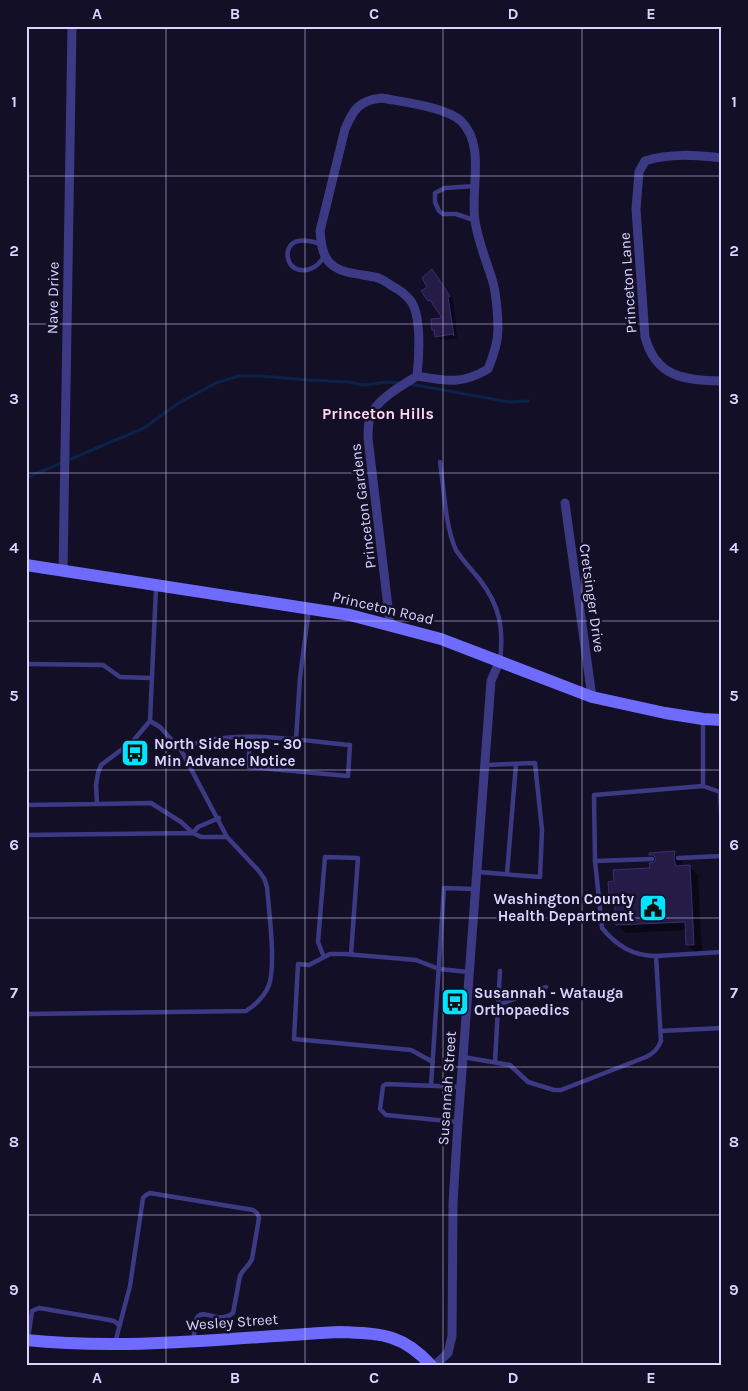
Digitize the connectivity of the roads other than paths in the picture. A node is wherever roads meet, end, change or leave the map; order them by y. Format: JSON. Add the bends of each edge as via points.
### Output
{"nodes":[{"id":1,"x":72,"y":26,"type":"edge"},
{"id":2,"x":722,"y":158,"type":"edge"},
{"id":3,"x":474,"y":186,"type":"junction"},
{"id":4,"x":474,"y":220,"type":"junction"},
{"id":5,"x":321,"y":244,"type":"junction"},
{"id":6,"x":324,"y":255,"type":"junction"},
{"id":7,"x":417,"y":376,"type":"junction"},
{"id":8,"x":722,"y":381,"type":"edge"},
{"id":9,"x":440,"y":462,"type":"dead end"},
{"id":10,"x":565,"y":503,"type":"dead end"},
{"id":11,"x":26,"y":565,"type":"edge"},
{"id":12,"x":62,"y":571,"type":"junction"},
{"id":13,"x":156,"y":585,"type":"junction"},
{"id":14,"x":309,"y":608,"type":"junction"},
{"id":15,"x":390,"y":624,"type":"junction"},
{"id":16,"x":500,"y":660,"type":"junction"},
{"id":17,"x":26,"y":664,"type":"edge"},
{"id":18,"x":152,"y":678,"type":"junction"},
{"id":19,"x":592,"y":696,"type":"junction"},
{"id":20,"x":703,"y":719,"type":"junction"},
{"id":21,"x":150,"y":720,"type":"junction"},
{"id":22,"x":722,"y":720,"type":"edge"},
{"id":23,"x":249,"y":738,"type":"junction"},
{"id":24,"x":296,"y":740,"type":"junction"},
{"id":25,"x":181,"y":750,"type":"junction"},
{"id":26,"x":516,"y":764,"type":"junction"},
{"id":27,"x":486,"y":765,"type":"junction"},
{"id":28,"x":703,"y":786,"type":"junction"},
{"id":29,"x":97,"y":804,"type":"junction"},
{"id":30,"x":26,"y":805,"type":"edge"},
{"id":31,"x":218,"y":818,"type":"junction"},
{"id":32,"x":722,"y":828,"type":"edge"},
{"id":33,"x":193,"y":833,"type":"junction"},
{"id":34,"x":26,"y":835,"type":"edge"},
{"id":35,"x":227,"y":837,"type":"junction"},
{"id":36,"x":722,"y":856,"type":"edge"},
{"id":37,"x":678,"y":858,"type":"dead end"},
{"id":38,"x":652,"y":859,"type":"dead end"},
{"id":39,"x":595,"y":861,"type":"junction"},
{"id":40,"x":478,"y":872,"type":"junction"},
{"id":41,"x":507,"y":874,"type":"junction"},
{"id":42,"x":477,"y":889,"type":"junction"},
{"id":43,"x":722,"y":952,"type":"edge"},
{"id":44,"x":351,"y":954,"type":"junction"},
{"id":45,"x":656,"y":956,"type":"junction"},
{"id":46,"x":324,"y":957,"type":"junction"},
{"id":47,"x":439,"y":969,"type":"junction"},
{"id":48,"x":500,"y":971,"type":"dead end"},
{"id":49,"x":471,"y":972,"type":"junction"},
{"id":50,"x":546,"y":987,"type":"dead end"},
{"id":51,"x":498,"y":1005,"type":"junction"},
{"id":52,"x":26,"y":1014,"type":"edge"},
{"id":53,"x":722,"y":1028,"type":"edge"},
{"id":54,"x":661,"y":1031,"type":"junction"},
{"id":55,"x":463,"y":1057,"type":"junction"},
{"id":56,"x":434,"y":1062,"type":"junction"},
{"id":57,"x":495,"y":1062,"type":"junction"},
{"id":58,"x":431,"y":1086,"type":"junction"},
{"id":59,"x":461,"y":1087,"type":"junction"},
{"id":60,"x":458,"y":1122,"type":"junction"},
{"id":61,"x":119,"y":1325,"type":"junction"},
{"id":62,"x":27,"y":1341,"type":"edge"},
{"id":63,"x":194,"y":1341,"type":"junction"},
{"id":64,"x":115,"y":1344,"type":"junction"},
{"id":65,"x":431,"y":1365,"type":"edge"},
{"id":66,"x":435,"y":1365,"type":"edge"}],
"edges":[{"from":1,"to":12,"type":"street","name":"Nave Drive"},
{"from":2,"to":8,"type":"street","name":"Princeton Lane","via":[[694,155],[657,157],[645,161],[639,172],[636,209],[645,337],[649,350],[655,361],[667,371],[685,378]]},
{"from":3,"to":4,"type":"street"},
{"from":3,"to":4,"type":"lane","via":[[439,189],[434,197],[443,214]]},
{"from":3,"to":5,"type":"street","via":[[474,144],[463,122],[451,113],[382,98],[370,99],[359,105],[345,129],[320,232]]},
{"from":4,"to":7,"type":"street","via":[[493,282],[498,330],[495,351],[488,370],[474,378],[454,381]]},
{"from":5,"to":6,"type":"street"},
{"from":5,"to":6,"type":"lane","via":[[298,240],[288,250],[288,259],[296,270],[305,270],[315,267]]},
{"from":6,"to":7,"type":"street","via":[[337,268],[378,277],[411,300],[417,316]]},
{"from":7,"to":15,"type":"street","name":"Princeton Gardens","via":[[389,394],[372,413],[369,423],[368,438]]},
{"from":9,"to":16,"type":"lane","via":[[450,535],[466,565],[496,607],[503,638]]},
{"from":10,"to":19,"type":"street","name":"Cretsinger Drive"},
{"from":11,"to":12,"type":"street","name":"Princeton Road"},
{"from":12,"to":13,"type":"street","name":"Princeton Road"},
{"from":13,"to":14,"type":"street","name":"Princeton Road"},
{"from":13,"to":18,"type":"lane"},
{"from":14,"to":15,"type":"street","name":"Princeton Road"},
{"from":14,"to":24,"type":"lane"},
{"from":15,"to":16,"type":"street","name":"Princeton Road"},
{"from":16,"to":19,"type":"street","name":"Princeton Road"},
{"from":16,"to":27,"type":"street","name":"Susannah Street","via":[[492,681]]},
{"from":17,"to":18,"type":"lane","via":[[104,665],[120,677]]},
{"from":18,"to":21,"type":"lane"},
{"from":19,"to":20,"type":"street","name":"Princeton Road"},
{"from":20,"to":22,"type":"street","name":"Princeton Road"},
{"from":20,"to":28,"type":"lane"},
{"from":21,"to":25,"type":"lane"},
{"from":21,"to":29,"type":"lane","via":[[133,741],[101,765],[96,785]]},
{"from":23,"to":24,"type":"lane"},
{"from":23,"to":24,"type":"lane","via":[[249,767],[348,776],[350,745]]},
{"from":23,"to":25,"type":"lane","via":[[241,736],[208,741]]},
{"from":25,"to":31,"type":"lane"},
{"from":26,"to":27,"type":"lane"},
{"from":26,"to":41,"type":"lane"},
{"from":26,"to":41,"type":"lane","via":[[535,763],[542,830],[540,877]]},
{"from":27,"to":40,"type":"street","name":"Susannah Street"},
{"from":28,"to":32,"type":"lane","via":[[720,792]]},
{"from":28,"to":39,"type":"lane","via":[[594,795]]},
{"from":29,"to":30,"type":"lane"},
{"from":29,"to":33,"type":"lane","via":[[151,804]]},
{"from":31,"to":33,"type":"lane","via":[[198,827]]},
{"from":31,"to":35,"type":"lane"},
{"from":33,"to":34,"type":"lane"},
{"from":33,"to":35,"type":"lane","via":[[201,837]]},
{"from":35,"to":52,"type":"lane","via":[[258,870],[267,887],[272,965],[269,986],[255,1005],[246,1011]]},
{"from":36,"to":37,"type":"lane"},
{"from":38,"to":39,"type":"lane"},
{"from":39,"to":45,"type":"lane","via":[[602,928],[632,953]]},
{"from":40,"to":41,"type":"lane"},
{"from":40,"to":42,"type":"street","name":"Susannah Street"},
{"from":42,"to":47,"type":"lane","via":[[444,888]]},
{"from":42,"to":49,"type":"street","name":"Susannah Street"},
{"from":43,"to":45,"type":"lane"},
{"from":44,"to":46,"type":"lane"},
{"from":44,"to":46,"type":"lane","via":[[358,858],[325,857],[318,942]]},
{"from":44,"to":47,"type":"lane","via":[[416,960]]},
{"from":45,"to":54,"type":"lane"},
{"from":46,"to":56,"type":"lane","via":[[309,965],[298,964],[294,1039],[411,1050]]},
{"from":47,"to":49,"type":"lane"},
{"from":47,"to":56,"type":"lane"},
{"from":48,"to":51,"type":"lane"},
{"from":49,"to":55,"type":"street","name":"Susannah Street"},
{"from":50,"to":51,"type":"lane"},
{"from":51,"to":57,"type":"lane"},
{"from":53,"to":54,"type":"lane"},
{"from":54,"to":57,"type":"lane","via":[[661,1041],[653,1053],[561,1090],[528,1082],[510,1065]]},
{"from":55,"to":57,"type":"lane"},
{"from":55,"to":59,"type":"street","name":"Susannah Street"},
{"from":56,"to":58,"type":"lane"},
{"from":58,"to":59,"type":"lane"},
{"from":58,"to":60,"type":"lane","via":[[386,1084],[380,1109],[386,1115]]},
{"from":59,"to":60,"type":"street","name":"Susannah Street"},
{"from":60,"to":66,"type":"street","name":"Susannah Street","via":[[453,1202],[452,1336],[448,1353]]},
{"from":61,"to":62,"type":"lane","via":[[114,1321],[38,1308],[32,1311]]},
{"from":61,"to":63,"type":"lane","via":[[146,1195],[150,1193],[253,1210],[259,1218],[252,1259],[240,1276],[234,1313],[222,1317],[203,1314],[195,1318]]},
{"from":61,"to":64,"type":"lane"},
{"from":62,"to":64,"type":"street","name":"Wesley Street"},
{"from":63,"to":64,"type":"street","name":"Wesley Street"},
{"from":63,"to":65,"type":"street","name":"Wesley Street","via":[[341,1332],[386,1335],[412,1348]]}]}
